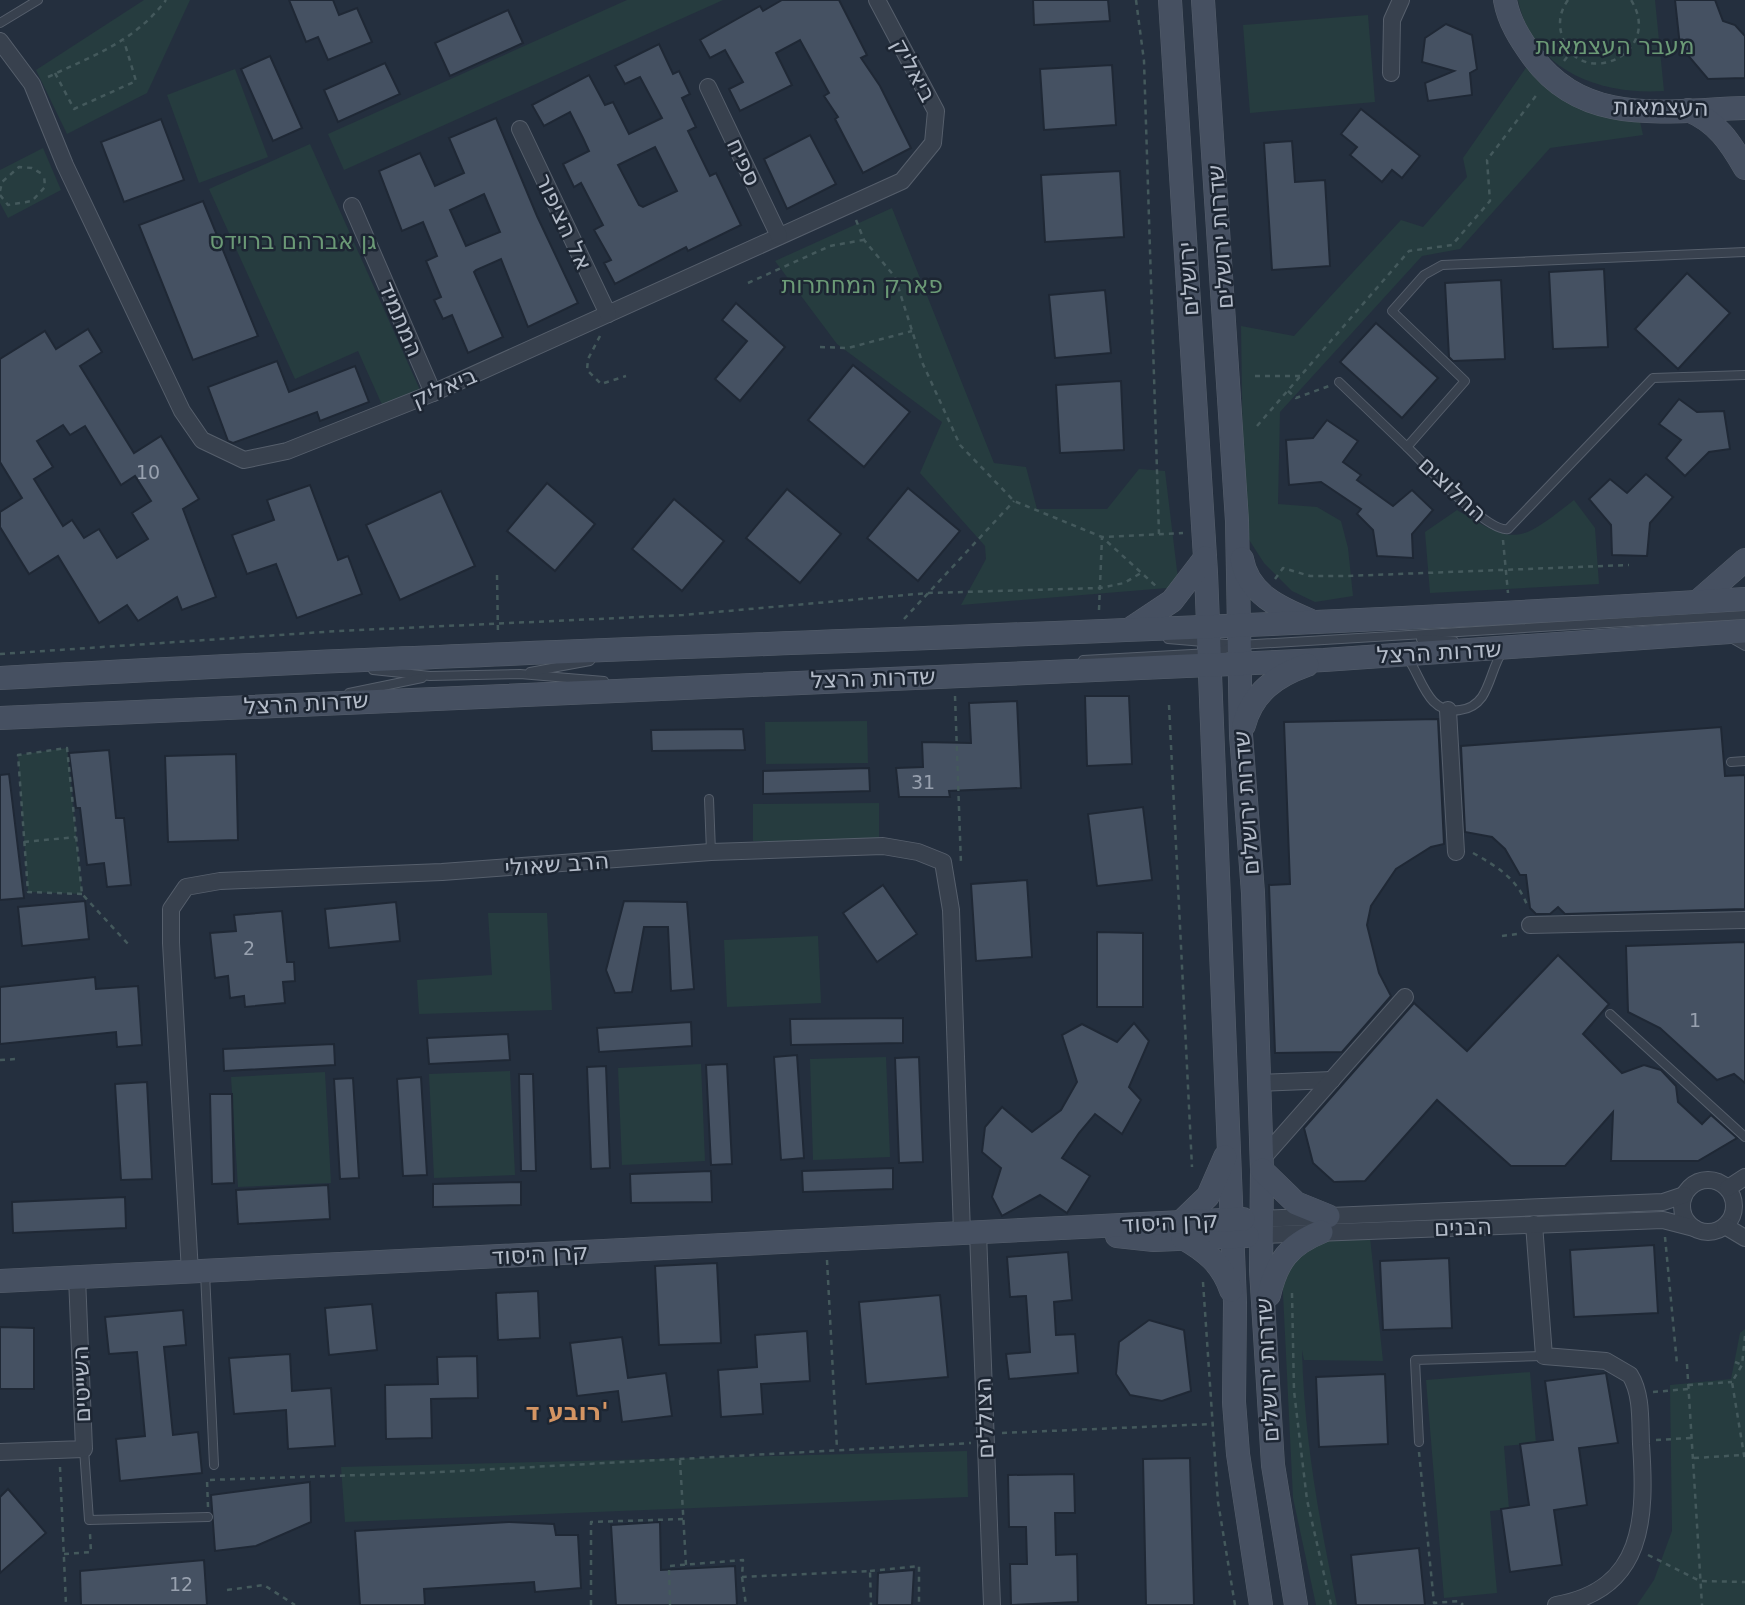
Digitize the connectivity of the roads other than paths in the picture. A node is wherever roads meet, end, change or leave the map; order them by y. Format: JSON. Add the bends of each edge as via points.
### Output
{"nodes":[{"id":1,"x":38,"y":0,"type":"edge"},
{"id":2,"x":877,"y":0,"type":"edge"},
{"id":3,"x":1170,"y":0,"type":"edge"},
{"id":4,"x":1203,"y":0,"type":"edge"},
{"id":5,"x":1401,"y":0,"type":"edge"},
{"id":6,"x":1505,"y":0,"type":"edge"},
{"id":7,"x":0,"y":23,"type":"edge"},
{"id":8,"x":0,"y":41,"type":"edge"},
{"id":9,"x":1391,"y":73,"type":"dead end"},
{"id":10,"x":708,"y":87,"type":"dead end"},
{"id":11,"x":1745,"y":108,"type":"edge"},
{"id":12,"x":1688,"y":110,"type":"junction"},
{"id":13,"x":520,"y":129,"type":"dead end"},
{"id":14,"x":1745,"y":168,"type":"edge"},
{"id":15,"x":352,"y":206,"type":"dead end"},
{"id":16,"x":779,"y":236,"type":"junction"},
{"id":17,"x":1745,"y":252,"type":"edge"},
{"id":18,"x":605,"y":315,"type":"junction"},
{"id":19,"x":1745,"y":375,"type":"edge"},
{"id":20,"x":1339,"y":382,"type":"road end"},
{"id":21,"x":433,"y":393,"type":"junction"},
{"id":22,"x":1407,"y":447,"type":"junction"},
{"id":23,"x":1237,"y":521,"type":"junction"},
{"id":24,"x":1206,"y":558,"type":"junction"},
{"id":25,"x":1745,"y":560,"type":"edge"},
{"id":26,"x":1745,"y":599,"type":"edge"},
{"id":27,"x":1697,"y":603,"type":"junction"},
{"id":28,"x":1745,"y":615,"type":"edge"},
{"id":29,"x":1315,"y":623,"type":"junction"},
{"id":30,"x":1126,"y":631,"type":"junction"},
{"id":31,"x":1734,"y":632,"type":"edge"},
{"id":32,"x":1383,"y":637,"type":"junction"},
{"id":33,"x":895,"y":640,"type":"junction"},
{"id":34,"x":1239,"y":645,"type":"junction"},
{"id":35,"x":1540,"y":646,"type":"junction"},
{"id":36,"x":1745,"y":646,"type":"edge"},
{"id":37,"x":1209,"y":647,"type":"junction"},
{"id":38,"x":662,"y":648,"type":"junction"},
{"id":39,"x":1504,"y":649,"type":"junction"},
{"id":40,"x":1405,"y":654,"type":"junction"},
{"id":41,"x":1324,"y":660,"type":"junction"},
{"id":42,"x":296,"y":662,"type":"junction"},
{"id":43,"x":520,"y":674,"type":"junction"},
{"id":44,"x":430,"y":676,"type":"junction"},
{"id":45,"x":2,"y":679,"type":"edge"},
{"id":46,"x":665,"y":687,"type":"junction"},
{"id":47,"x":301,"y":703,"type":"junction"},
{"id":48,"x":1448,"y":710,"type":"junction"},
{"id":49,"x":0,"y":718,"type":"edge"},
{"id":50,"x":1241,"y":735,"type":"junction"},
{"id":51,"x":1745,"y":761,"type":"edge"},
{"id":52,"x":1731,"y":762,"type":"dead end"},
{"id":53,"x":709,"y":799,"type":"dead end"},
{"id":54,"x":712,"y":852,"type":"junction"},
{"id":55,"x":1456,"y":852,"type":"road end"},
{"id":56,"x":1745,"y":920,"type":"edge"},
{"id":57,"x":1530,"y":925,"type":"road end"},
{"id":58,"x":1405,"y":997,"type":"dead end"},
{"id":59,"x":1610,"y":1014,"type":"dead end"},
{"id":60,"x":1332,"y":1080,"type":"junction"},
{"id":61,"x":1259,"y":1083,"type":"junction"},
{"id":62,"x":1745,"y":1137,"type":"edge"},
{"id":63,"x":1228,"y":1151,"type":"junction"},
{"id":64,"x":1261,"y":1165,"type":"junction"},
{"id":65,"x":1745,"y":1177,"type":"edge"},
{"id":66,"x":1728,"y":1188,"type":"junction"},
{"id":67,"x":1684,"y":1195,"type":"junction"},
{"id":68,"x":1745,"y":1203,"type":"edge"},
{"id":69,"x":1728,"y":1221,"type":"junction"},
{"id":70,"x":1324,"y":1224,"type":"junction"},
{"id":71,"x":1534,"y":1224,"type":"junction"},
{"id":72,"x":1260,"y":1227,"type":"junction"},
{"id":73,"x":1231,"y":1228,"type":"junction"},
{"id":74,"x":1694,"y":1228,"type":"junction"},
{"id":75,"x":1182,"y":1230,"type":"junction"},
{"id":76,"x":970,"y":1232,"type":"junction"},
{"id":77,"x":1745,"y":1238,"type":"edge"},
{"id":78,"x":197,"y":1271,"type":"junction"},
{"id":79,"x":77,"y":1277,"type":"junction"},
{"id":80,"x":0,"y":1281,"type":"edge"},
{"id":81,"x":1235,"y":1303,"type":"junction"},
{"id":82,"x":1264,"y":1315,"type":"junction"},
{"id":83,"x":1544,"y":1356,"type":"junction"},
{"id":84,"x":1419,"y":1442,"type":"road end"},
{"id":85,"x":84,"y":1449,"type":"junction"},
{"id":86,"x":0,"y":1452,"type":"edge"},
{"id":87,"x":214,"y":1465,"type":"dead end"},
{"id":88,"x":208,"y":1517,"type":"road end"},
{"id":89,"x":992,"y":1605,"type":"edge"},
{"id":90,"x":1261,"y":1605,"type":"edge"},
{"id":91,"x":1296,"y":1605,"type":"edge"},
{"id":92,"x":1556,"y":1605,"type":"edge"}],
"edges":[{"from":1,"to":7,"type":"lane"},
{"from":2,"to":16,"type":"street","name":"ביאליק","via":[[936,111],[933,143],[902,181]]},
{"from":3,"to":24,"type":"main road","name":"ירושלים"},
{"from":4,"to":23,"type":"main road","name":"שדרות ירושלים"},
{"from":5,"to":9,"type":"street","via":[[1392,20]]},
{"from":6,"to":12,"type":"main road","name":"העצמאות","via":[[1508,18],[1523,44],[1550,76],[1572,93],[1620,111]]},
{"from":8,"to":21,"type":"street","name":"ביאליק","via":[[32,84],[65,165],[181,411],[202,440],[244,460],[288,451]]},
{"from":10,"to":16,"type":"street","name":"ספיח"},
{"from":11,"to":12,"type":"main road","name":"העצמאות"},
{"from":12,"to":14,"type":"main road","via":[[1720,130]]},
{"from":13,"to":18,"type":"street","name":"אל הציפור"},
{"from":15,"to":21,"type":"street","name":"המתמיד"},
{"from":16,"to":18,"type":"street","name":"ביאליק"},
{"from":17,"to":22,"type":"lane","name":"החלוצים","via":[[1432,269],[1392,311],[1465,381]]},
{"from":18,"to":21,"type":"street","name":"ביאליק"},
{"from":19,"to":22,"type":"lane","name":"החלוצים","via":[[1653,378],[1508,529],[1486,522]]},
{"from":20,"to":22,"type":"lane"},
{"from":23,"to":29,"type":"main road","via":[[1243,565],[1253,584],[1280,609]]},
{"from":23,"to":34,"type":"main road","name":"שדרות ירושלים"},
{"from":24,"to":30,"type":"main road","via":[[1172,601]]},
{"from":24,"to":37,"type":"main road","name":"שדרות ירושלים"},
{"from":25,"to":27,"type":"main road"},
{"from":26,"to":27,"type":"main road","name":"שדרות הרצל"},
{"from":27,"to":29,"type":"main road","name":"שדרות הרצל"},
{"from":28,"to":32,"type":"lane"},
{"from":29,"to":34,"type":"main road","name":"שדרות הרצל"},
{"from":30,"to":33,"type":"main road","name":"שדרות הרצל"},
{"from":30,"to":37,"type":"main road","name":"שדרות הרצל"},
{"from":31,"to":35,"type":"main road","name":"שדרות הרצל"},
{"from":31,"to":36,"type":"lane"},
{"from":32,"to":34,"type":"lane"},
{"from":32,"to":35,"type":"lane"},
{"from":33,"to":37,"type":"lane","via":[[1153,638]]},
{"from":33,"to":38,"type":"main road","name":"שדרות הרצל"},
{"from":34,"to":37,"type":"main road","name":"שדרות הרצל"},
{"from":34,"to":37,"type":"main road","name":"שדרות הרצל"},
{"from":34,"to":41,"type":"main road","name":"שדרות הרצל"},
{"from":34,"to":50,"type":"main road","name":"שדרות ירושלים"},
{"from":35,"to":39,"type":"main road","name":"שדרות הרצל"},
{"from":37,"to":46,"type":"main road","name":"שדרות הרצל","via":[[920,676]]},
{"from":37,"to":63,"type":"main road","name":"שדרות ירושלים"},
{"from":38,"to":42,"type":"main road","name":"שדרות הרצל"},
{"from":38,"to":43,"type":"lane"},
{"from":39,"to":40,"type":"main road","name":"שדרות הרצל"},
{"from":39,"to":48,"type":"lane","via":[[1478,701],[1466,709]]},
{"from":40,"to":41,"type":"main road","name":"שדרות הרצל"},
{"from":40,"to":48,"type":"lane","via":[[1428,697]]},
{"from":41,"to":50,"type":"main road","via":[[1289,672],[1265,687],[1251,707]]},
{"from":42,"to":44,"type":"lane"},
{"from":42,"to":45,"type":"main road","name":"שדרות הרצל"},
{"from":43,"to":44,"type":"lane"},
{"from":43,"to":46,"type":"lane"},
{"from":44,"to":47,"type":"lane"},
{"from":46,"to":47,"type":"main road","name":"שדרות הרצל"},
{"from":47,"to":49,"type":"main road","name":"שדרות הרצל"},
{"from":48,"to":55,"type":"street"},
{"from":50,"to":61,"type":"main road","name":"שדרות ירושלים","via":[[1253,893]]},
{"from":51,"to":52,"type":"lane"},
{"from":53,"to":54,"type":"lane"},
{"from":54,"to":76,"type":"street","name":"הרב שאולי","via":[[883,846],[943,862],[951,910]]},
{"from":54,"to":78,"type":"street","name":"הרב שאולי","via":[[442,872],[220,881],[186,887],[172,909],[171,943]]},
{"from":56,"to":57,"type":"street"},
{"from":58,"to":60,"type":"street"},
{"from":59,"to":62,"type":"lane"},
{"from":60,"to":61,"type":"street"},
{"from":60,"to":64,"type":"street"},
{"from":61,"to":64,"type":"main road","name":"שדרות ירושלים"},
{"from":63,"to":73,"type":"main road","name":"שדרות ירושלים"},
{"from":63,"to":75,"type":"main road","via":[[1208,1196]]},
{"from":64,"to":70,"type":"main road","via":[[1296,1203]]},
{"from":64,"to":72,"type":"main road","name":"שדרות ירושלים"},
{"from":65,"to":66,"type":"street"},
{"from":66,"to":67,"type":"street","via":[[1715,1180],[1700,1181]]},
{"from":66,"to":69,"type":"street","via":[[1734,1202]]},
{"from":67,"to":70,"type":"street","name":"הבנים","via":[[1663,1202]]},
{"from":67,"to":74,"type":"street","via":[[1682,1210]]},
{"from":68,"to":69,"type":"street"},
{"from":69,"to":74,"type":"street","via":[[1707,1232]]},
{"from":69,"to":77,"type":"street"},
{"from":70,"to":71,"type":"street","name":"הבנים"},
{"from":70,"to":72,"type":"street","name":"הבנים"},
{"from":70,"to":82,"type":"main road","via":[[1290,1247],[1281,1259]]},
{"from":71,"to":74,"type":"street","name":"הבנים","via":[[1663,1220]]},
{"from":71,"to":83,"type":"street"},
{"from":72,"to":73,"type":"main road","name":"קרן היסוד"},
{"from":72,"to":82,"type":"main road","name":"שדרות ירושלים"},
{"from":73,"to":75,"type":"main road","name":"קרן היסוד"},
{"from":73,"to":81,"type":"main road","name":"שדרות ירושלים"},
{"from":75,"to":76,"type":"main road","name":"קרן היסוד","via":[[1080,1227]]},
{"from":75,"to":81,"type":"main road","via":[[1212,1257]]},
{"from":76,"to":78,"type":"main road","name":"קרן היסוד"},
{"from":76,"to":89,"type":"street","name":"הצוללים"},
{"from":78,"to":79,"type":"main road","name":"קרן היסוד"},
{"from":78,"to":87,"type":"lane"},
{"from":79,"to":80,"type":"main road","name":"קרן היסוד"},
{"from":79,"to":85,"type":"street","name":"השייטים"},
{"from":81,"to":90,"type":"main road","name":"שדרות ירושלים","via":[[1238,1454]]},
{"from":82,"to":91,"type":"main road","name":"שדרות ירושלים","via":[[1273,1465]]},
{"from":83,"to":84,"type":"lane","via":[[1415,1360]]},
{"from":83,"to":92,"type":"street","via":[[1606,1361],[1630,1375],[1637,1393],[1641,1441],[1642,1510],[1635,1549],[1603,1587]]},
{"from":85,"to":86,"type":"street","name":"השייטים"},
{"from":85,"to":88,"type":"lane","via":[[89,1520]]}]}
